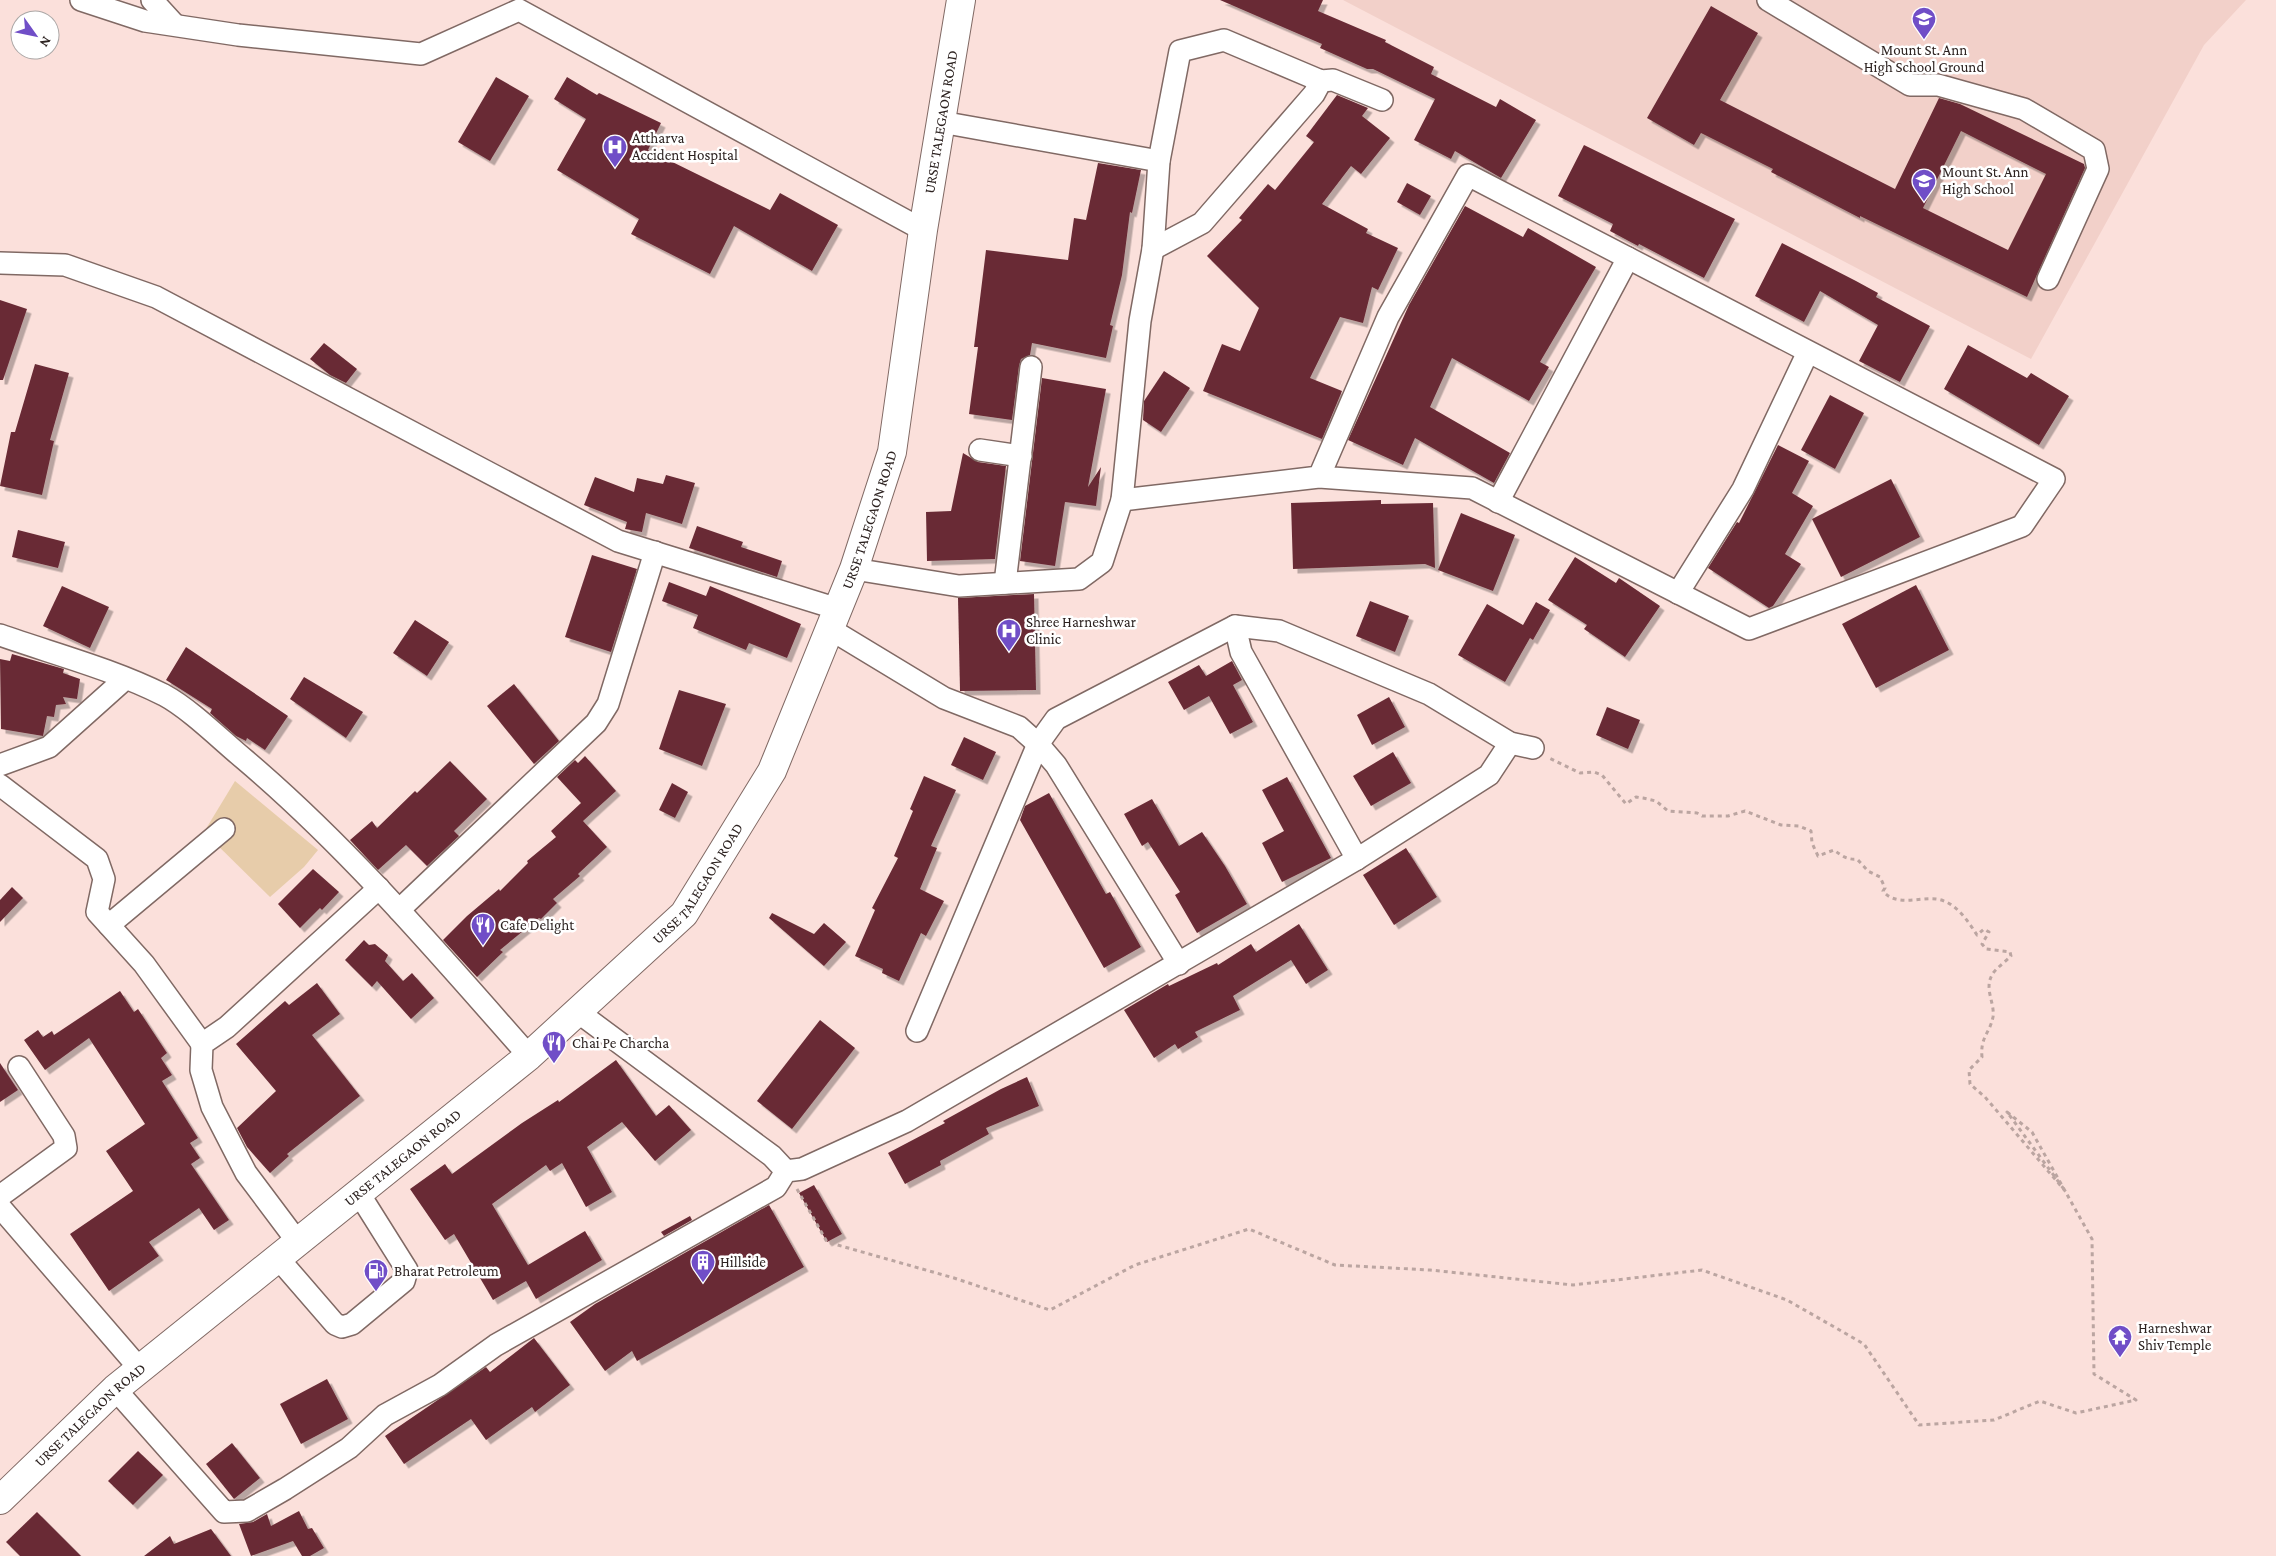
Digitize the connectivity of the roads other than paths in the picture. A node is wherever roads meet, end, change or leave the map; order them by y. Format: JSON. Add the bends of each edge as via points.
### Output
{"nodes":[{"id":1,"x":81,"y":0,"type":"edge"},
{"id":2,"x":152,"y":0,"type":"edge"},
{"id":3,"x":961,"y":0,"type":"edge"},
{"id":4,"x":1768,"y":0,"type":"edge"},
{"id":5,"x":523,"y":5,"type":"edge"},
{"id":6,"x":174,"y":25,"type":"junction"},
{"id":7,"x":1321,"y":81,"type":"junction"},
{"id":8,"x":1382,"y":100,"type":"dead end"},
{"id":9,"x":941,"y":122,"type":"junction"},
{"id":10,"x":1159,"y":161,"type":"junction"},
{"id":11,"x":923,"y":230,"type":"junction"},
{"id":12,"x":1154,"y":249,"type":"junction"},
{"id":13,"x":1628,"y":258,"type":"junction"},
{"id":14,"x":0,"y":263,"type":"edge"},
{"id":15,"x":2048,"y":279,"type":"dead end"},
{"id":16,"x":1808,"y":352,"type":"junction"},
{"id":17,"x":1031,"y":367,"type":"dead end"},
{"id":18,"x":980,"y":450,"type":"dead end"},
{"id":19,"x":1020,"y":456,"type":"junction"},
{"id":20,"x":1319,"y":477,"type":"junction"},
{"id":21,"x":1122,"y":500,"type":"junction"},
{"id":22,"x":1498,"y":502,"type":"junction"},
{"id":23,"x":654,"y":552,"type":"junction"},
{"id":24,"x":854,"y":569,"type":"junction"},
{"id":25,"x":1005,"y":583,"type":"junction"},
{"id":26,"x":1678,"y":593,"type":"junction"},
{"id":27,"x":834,"y":619,"type":"junction"},
{"id":28,"x":1235,"y":626,"type":"junction"},
{"id":29,"x":0,"y":635,"type":"edge"},
{"id":30,"x":125,"y":679,"type":"junction"},
{"id":31,"x":1510,"y":743,"type":"junction"},
{"id":32,"x":1038,"y":744,"type":"junction"},
{"id":33,"x":1533,"y":748,"type":"road end"},
{"id":34,"x":0,"y":765,"type":"edge"},
{"id":35,"x":0,"y":784,"type":"edge"},
{"id":36,"x":224,"y":829,"type":"dead end"},
{"id":37,"x":1357,"y":859,"type":"junction"},
{"id":38,"x":379,"y":888,"type":"junction"},
{"id":39,"x":399,"y":910,"type":"junction"},
{"id":40,"x":109,"y":925,"type":"junction"},
{"id":41,"x":1179,"y":964,"type":"junction"},
{"id":42,"x":578,"y":1012,"type":"junction"},
{"id":43,"x":918,"y":1031,"type":"dead end"},
{"id":44,"x":202,"y":1044,"type":"junction"},
{"id":45,"x":529,"y":1056,"type":"junction"},
{"id":46,"x":19,"y":1067,"type":"dead end"},
{"id":47,"x":786,"y":1172,"type":"junction"},
{"id":48,"x":358,"y":1192,"type":"junction"},
{"id":49,"x":0,"y":1196,"type":"edge"},
{"id":50,"x":0,"y":1206,"type":"edge"},
{"id":51,"x":287,"y":1249,"type":"junction"},
{"id":52,"x":140,"y":1369,"type":"junction"},
{"id":53,"x":115,"y":1389,"type":"junction"},
{"id":54,"x":0,"y":1500,"type":"edge"}],
"edges":[{"from":1,"to":6,"type":"street","via":[[145,20]]},
{"from":2,"to":6,"type":"street"},
{"from":3,"to":9,"type":"highway","name":"URSE TALEGAON ROAD"},
{"from":4,"to":15,"type":"street","via":[[1910,85],[1938,85],[2024,109],[2094,150],[2098,169]]},
{"from":5,"to":6,"type":"street","via":[[421,54]]},
{"from":5,"to":11,"type":"street"},
{"from":7,"to":8,"type":"street","via":[[1333,80]]},
{"from":7,"to":10,"type":"street","via":[[1224,40],[1180,51]]},
{"from":7,"to":12,"type":"street","via":[[1314,94],[1202,223]]},
{"from":9,"to":10,"type":"street"},
{"from":9,"to":11,"type":"highway","name":"URSE TALEGAON ROAD"},
{"from":10,"to":12,"type":"street"},
{"from":11,"to":24,"type":"highway","name":"URSE TALEGAON ROAD","via":[[892,452]]},
{"from":12,"to":21,"type":"street","via":[[1140,322]]},
{"from":13,"to":16,"type":"street"},
{"from":13,"to":20,"type":"street","via":[[1468,175],[1388,316]]},
{"from":13,"to":22,"type":"street"},
{"from":14,"to":23,"type":"street","via":[[65,265],[156,297],[618,541]]},
{"from":16,"to":26,"type":"street","via":[[1743,489]]},
{"from":16,"to":26,"type":"street","via":[[2054,479],[2022,526],[1749,629]]},
{"from":17,"to":19,"type":"street"},
{"from":18,"to":19,"type":"street"},
{"from":19,"to":25,"type":"street"},
{"from":20,"to":21,"type":"street"},
{"from":20,"to":22,"type":"street","via":[[1472,488]]},
{"from":21,"to":25,"type":"street","via":[[1102,562],[1079,579]]},
{"from":22,"to":26,"type":"street"},
{"from":23,"to":27,"type":"street"},
{"from":23,"to":39,"type":"street","via":[[608,704],[596,723]]},
{"from":24,"to":25,"type":"street","via":[[959,586]]},
{"from":24,"to":27,"type":"highway","name":"URSE TALEGAON ROAD"},
{"from":27,"to":32,"type":"street","via":[[944,698],[1019,727]]},
{"from":27,"to":42,"type":"highway","name":"URSE TALEGAON ROAD","via":[[772,771],[684,914]]},
{"from":28,"to":31,"type":"street","via":[[1279,631],[1429,694]]},
{"from":28,"to":32,"type":"street","via":[[1056,719]]},
{"from":28,"to":37,"type":"street","via":[[1242,652]]},
{"from":29,"to":30,"type":"street"},
{"from":30,"to":34,"type":"street","via":[[50,747]]},
{"from":30,"to":38,"type":"street","via":[[165,696],[202,723],[268,780]]},
{"from":31,"to":33,"type":"street"},
{"from":31,"to":37,"type":"street","via":[[1489,775]]},
{"from":32,"to":41,"type":"street","via":[[1056,765]]},
{"from":32,"to":43,"type":"street"},
{"from":35,"to":40,"type":"street","via":[[97,859],[104,878],[97,912]]},
{"from":36,"to":40,"type":"street"},
{"from":37,"to":41,"type":"street"},
{"from":38,"to":39,"type":"street"},
{"from":38,"to":44,"type":"street","via":[[227,1027]]},
{"from":39,"to":45,"type":"street"},
{"from":40,"to":44,"type":"street","via":[[144,964]]},
{"from":41,"to":47,"type":"street","via":[[907,1121],[802,1169]]},
{"from":42,"to":45,"type":"highway","name":"URSE TALEGAON ROAD"},
{"from":42,"to":47,"type":"street","via":[[772,1156]]},
{"from":44,"to":51,"type":"street","via":[[201,1070],[212,1106]]},
{"from":45,"to":48,"type":"highway","name":"URSE TALEGAON ROAD"},
{"from":46,"to":49,"type":"street","via":[[64,1136],[66,1148]]},
{"from":47,"to":53,"type":"street","via":[[776,1187],[496,1345],[440,1385],[385,1415],[349,1448],[247,1511],[224,1512]]},
{"from":48,"to":51,"type":"highway","name":"URSE TALEGAON ROAD"},
{"from":48,"to":51,"type":"street","via":[[407,1270],[404,1281],[379,1304],[352,1324],[342,1327],[335,1324]]},
{"from":50,"to":52,"type":"street"},
{"from":51,"to":52,"type":"highway","name":"URSE TALEGAON ROAD"},
{"from":52,"to":53,"type":"highway","name":"URSE TALEGAON ROAD"},
{"from":53,"to":54,"type":"highway","name":"URSE TALEGAON ROAD"}]}
